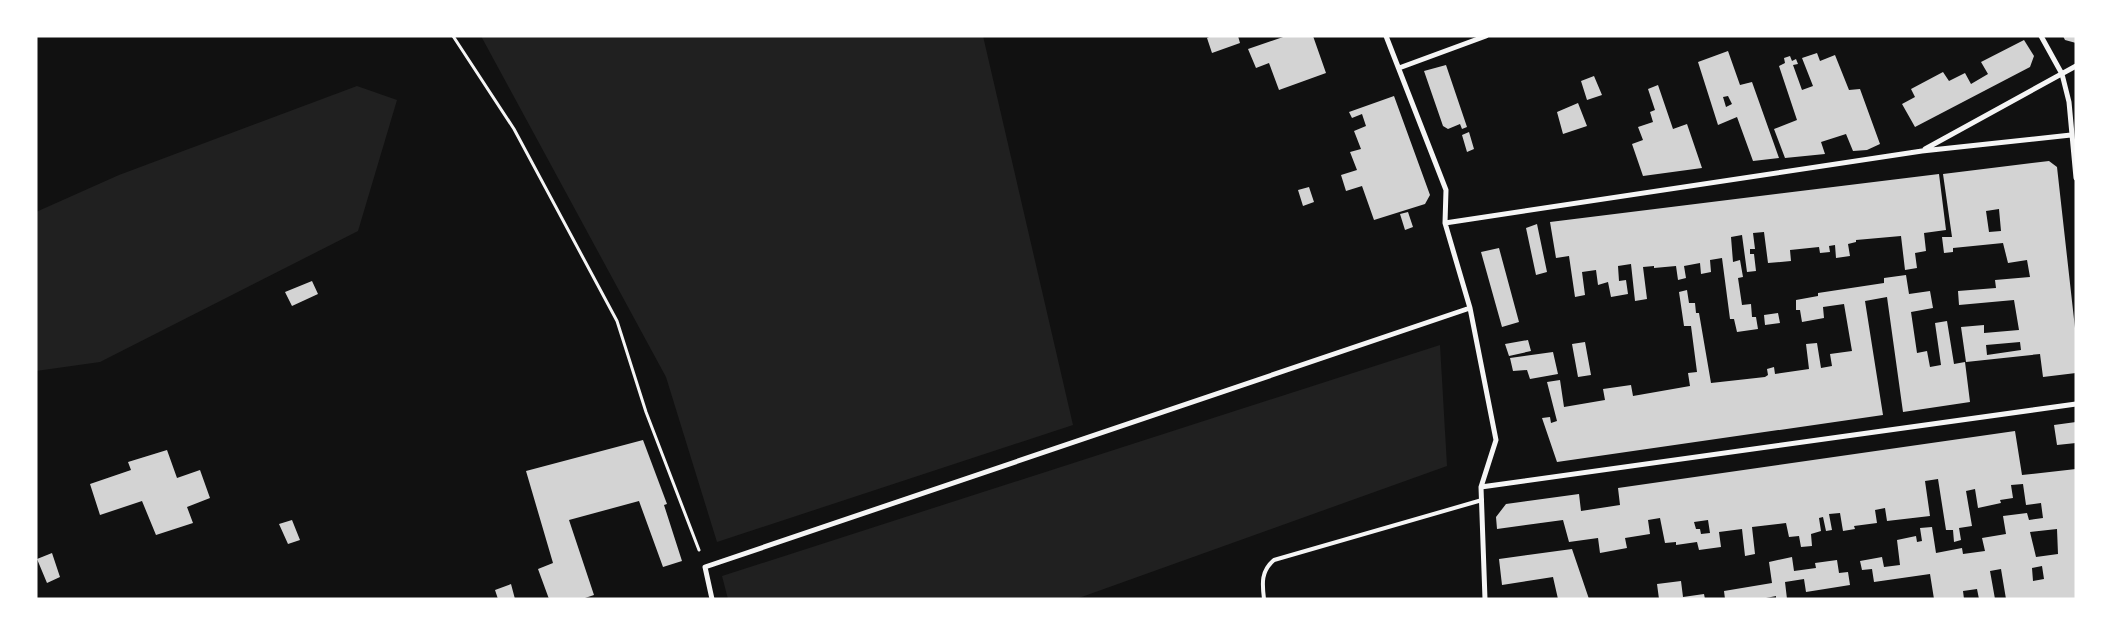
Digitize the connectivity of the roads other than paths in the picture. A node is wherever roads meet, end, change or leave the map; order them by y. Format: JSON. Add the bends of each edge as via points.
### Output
{"nodes":[{"id":1,"x":1386,"y":36,"type":"edge"},
{"id":2,"x":1486,"y":36,"type":"edge"},
{"id":3,"x":2041,"y":36,"type":"edge"},
{"id":4,"x":2076,"y":66,"type":"edge"},
{"id":5,"x":1398,"y":68,"type":"junction"},
{"id":6,"x":2062,"y":74,"type":"junction"},
{"id":7,"x":2072,"y":135,"type":"junction"},
{"id":8,"x":1922,"y":151,"type":"junction"},
{"id":9,"x":2076,"y":178,"type":"edge"},
{"id":10,"x":1445,"y":223,"type":"junction"},
{"id":11,"x":1470,"y":308,"type":"junction"},
{"id":12,"x":2076,"y":404,"type":"edge"},
{"id":13,"x":1481,"y":488,"type":"junction"},
{"id":14,"x":1482,"y":500,"type":"junction"},
{"id":15,"x":712,"y":599,"type":"edge"},
{"id":16,"x":1264,"y":599,"type":"edge"},
{"id":17,"x":1485,"y":599,"type":"edge"}],
"edges":[{"from":1,"to":5,"type":"street"},
{"from":2,"to":5,"type":"street"},
{"from":3,"to":6,"type":"street"},
{"from":4,"to":6,"type":"street"},
{"from":5,"to":10,"type":"street","via":[[1446,190]]},
{"from":6,"to":7,"type":"street"},
{"from":6,"to":8,"type":"street"},
{"from":7,"to":8,"type":"street"},
{"from":7,"to":9,"type":"street"},
{"from":8,"to":10,"type":"street"},
{"from":10,"to":11,"type":"street"},
{"from":11,"to":13,"type":"street","via":[[1496,440]]},
{"from":11,"to":15,"type":"street","via":[[705,567]]},
{"from":12,"to":13,"type":"street"},
{"from":13,"to":14,"type":"street"},
{"from":14,"to":16,"type":"lane","via":[[1274,560],[1265,567],[1262,578]]},
{"from":14,"to":17,"type":"street"}]}
